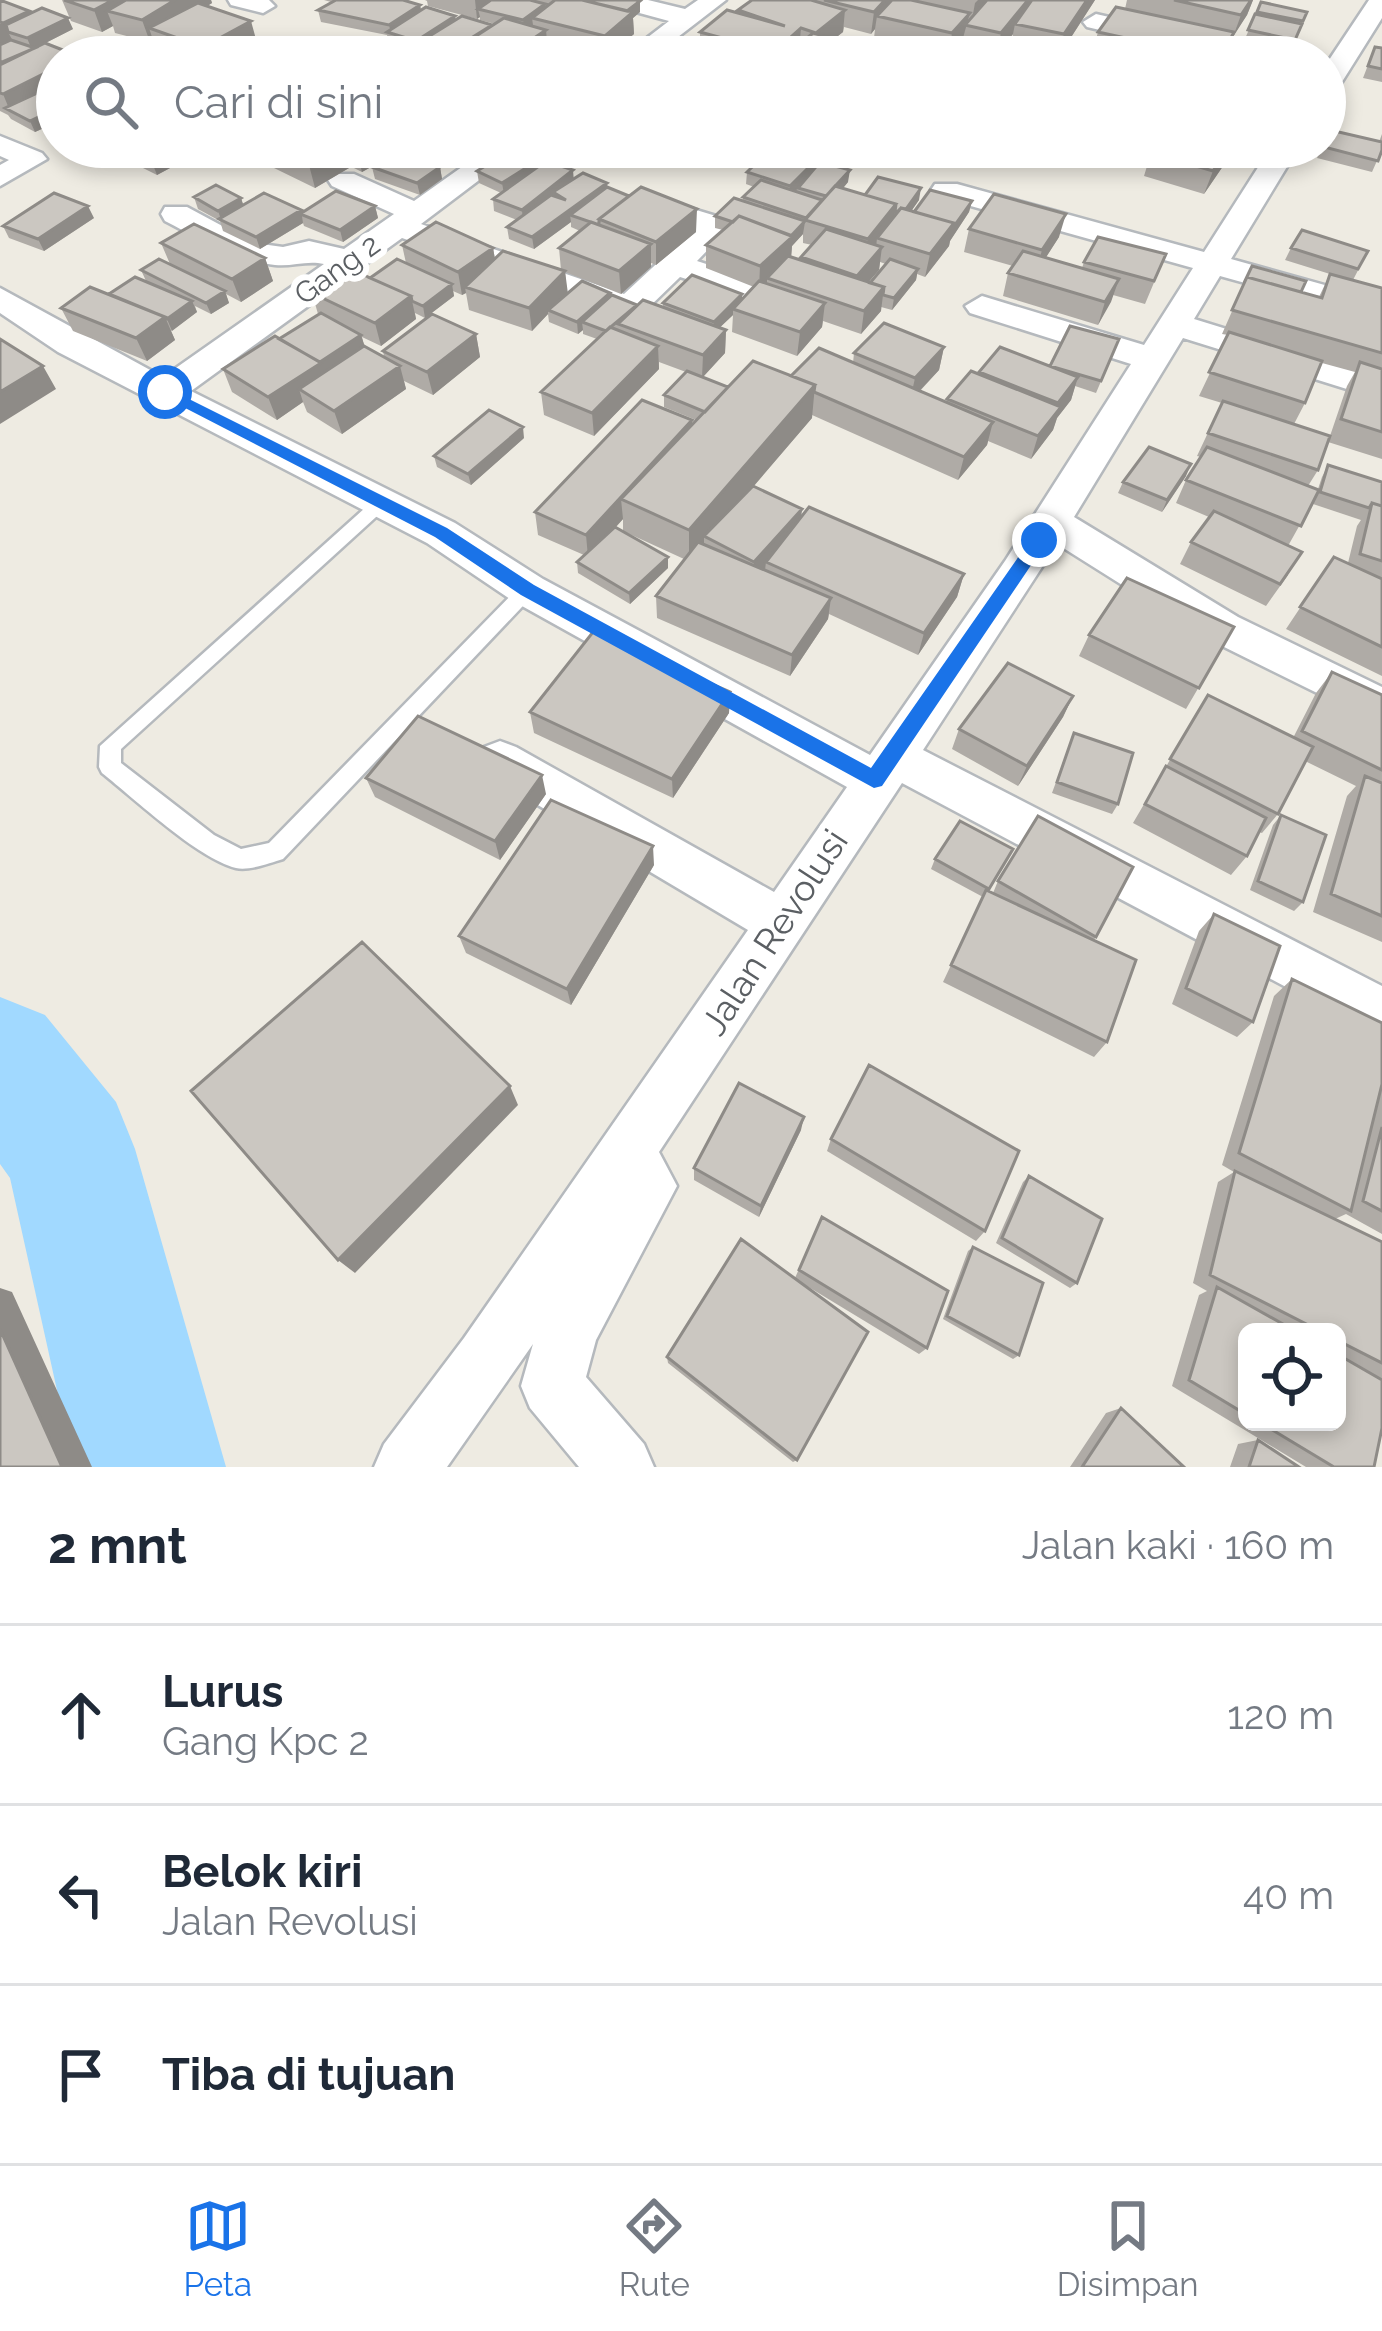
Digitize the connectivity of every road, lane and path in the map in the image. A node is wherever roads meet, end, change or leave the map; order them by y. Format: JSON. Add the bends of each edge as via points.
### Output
{"nodes":[{"id":1,"x":619,"y":0,"type":"edge"},
{"id":2,"x":714,"y":0,"type":"edge"},
{"id":3,"x":1382,"y":0,"type":"edge"},
{"id":4,"x":688,"y":18,"type":"junction"},
{"id":5,"x":1097,"y":20,"type":"edge"},
{"id":6,"x":664,"y":36,"type":"edge"},
{"id":7,"x":1163,"y":36,"type":"edge"},
{"id":8,"x":1346,"y":53,"type":"edge"},
{"id":9,"x":0,"y":145,"type":"edge"},
{"id":10,"x":472,"y":168,"type":"edge"},
{"id":11,"x":541,"y":168,"type":"edge"},
{"id":12,"x":1262,"y":168,"type":"edge"},
{"id":13,"x":544,"y":169,"type":"edge"},
{"id":14,"x":0,"y":177,"type":"edge"},
{"id":15,"x":343,"y":181,"type":"dead end"},
{"id":16,"x":946,"y":190,"type":"edge"},
{"id":17,"x":612,"y":192,"type":"edge"},
{"id":18,"x":176,"y":214,"type":"dead end"},
{"id":19,"x":407,"y":220,"type":"junction"},
{"id":20,"x":350,"y":260,"type":"junction"},
{"id":21,"x":1214,"y":262,"type":"junction"},
{"id":22,"x":676,"y":265,"type":"junction"},
{"id":23,"x":756,"y":291,"type":"edge"},
{"id":24,"x":0,"y":298,"type":"edge"},
{"id":25,"x":982,"y":306,"type":"dead end"},
{"id":26,"x":1382,"y":311,"type":"edge"},
{"id":27,"x":40,"y":325,"type":"junction"},
{"id":28,"x":1162,"y":342,"type":"junction"},
{"id":29,"x":0,"y":349,"type":"edge"},
{"id":30,"x":1382,"y":388,"type":"edge"},
{"id":31,"x":165,"y":392,"type":"junction"},
{"id":32,"x":381,"y":503,"type":"junction"},
{"id":33,"x":1051,"y":521,"type":"junction"},
{"id":34,"x":528,"y":590,"type":"junction"},
{"id":35,"x":1382,"y":707,"type":"edge"},
{"id":36,"x":500,"y":760,"type":"edge"},
{"id":37,"x":883,"y":768,"type":"junction"},
{"id":38,"x":782,"y":923,"type":"junction"},
{"id":39,"x":1382,"y":1013,"type":"edge"},
{"id":40,"x":627,"y":1153,"type":"junction"},
{"id":41,"x":406,"y":1467,"type":"edge"},
{"id":42,"x":621,"y":1467,"type":"edge"}],
"edges":[{"from":1,"to":4,"type":"street"},
{"from":2,"to":4,"type":"street"},
{"from":3,"to":8,"type":"street"},
{"from":4,"to":6,"type":"street"},
{"from":5,"to":7,"type":"street"},
{"from":9,"to":14,"type":"street","via":[[32,159]]},
{"from":10,"to":19,"type":"street","name":"Gang 2"},
{"from":11,"to":13,"type":"street"},
{"from":12,"to":21,"type":"street","name":"Jalan Revolusi"},
{"from":15,"to":19,"type":"street"},
{"from":16,"to":21,"type":"street"},
{"from":17,"to":22,"type":"street","via":[[715,226]]},
{"from":18,"to":20,"type":"street","via":[[246,251]]},
{"from":19,"to":20,"type":"street","name":"Gang 2"},
{"from":19,"to":22,"type":"street","via":[[623,305]]},
{"from":20,"to":31,"type":"street","name":"Gang 2"},
{"from":21,"to":26,"type":"street"},
{"from":21,"to":28,"type":"street","name":"Jalan Revolusi"},
{"from":22,"to":23,"type":"street"},
{"from":24,"to":27,"type":"street"},
{"from":25,"to":28,"type":"street"},
{"from":27,"to":29,"type":"street"},
{"from":27,"to":31,"type":"street"},
{"from":28,"to":30,"type":"street"},
{"from":28,"to":33,"type":"street","name":"Jalan Revolusi"},
{"from":31,"to":32,"type":"street"},
{"from":32,"to":34,"type":"street"},
{"from":32,"to":34,"type":"lane","via":[[110,746],[110,767],[206,842],[240,859],[275,852]]},
{"from":33,"to":35,"type":"street","via":[[1222,628]]},
{"from":33,"to":37,"type":"street","name":"Jalan Revolusi"},
{"from":34,"to":37,"type":"street"},
{"from":36,"to":38,"type":"street"},
{"from":37,"to":38,"type":"street","name":"Jalan Revolusi"},
{"from":37,"to":39,"type":"street"},
{"from":38,"to":40,"type":"street","name":"Jalan Revolusi"},
{"from":40,"to":41,"type":"street","name":"Jalan Revolusi"},
{"from":40,"to":42,"type":"street","via":[[648,1186],[568,1330],[552,1385]]}]}
